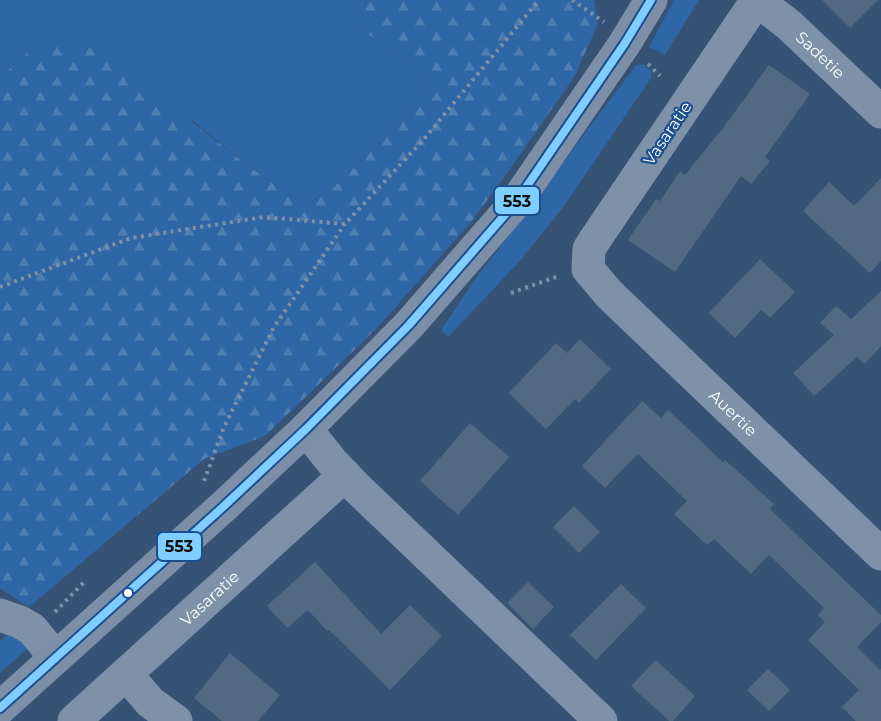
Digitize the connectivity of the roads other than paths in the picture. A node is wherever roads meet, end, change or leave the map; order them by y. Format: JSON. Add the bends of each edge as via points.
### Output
{"nodes":[{"id":1,"x":757,"y":0,"type":"edge"},
{"id":2,"x":642,"y":5,"type":"edge"},
{"id":3,"x":881,"y":112,"type":"edge"},
{"id":4,"x":588,"y":269,"type":"joint"},
{"id":5,"x":306,"y":429,"type":"junction"},
{"id":6,"x":345,"y":476,"type":"junction"},
{"id":7,"x":881,"y":554,"type":"edge"},
{"id":8,"x":0,"y":615,"type":"edge"},
{"id":9,"x":56,"y":657,"type":"junction"},
{"id":10,"x":126,"y":674,"type":"junction"},
{"id":11,"x":0,"y":708,"type":"edge"},
{"id":12,"x":74,"y":721,"type":"edge"},
{"id":13,"x":176,"y":721,"type":"edge"},
{"id":14,"x":600,"y":721,"type":"edge"}],
"edges":[{"from":1,"to":3,"type":"street","name":"Sadetie"},
{"from":1,"to":4,"type":"street","name":"Vasaratie","via":[[594,241],[589,249]]},
{"from":2,"to":5,"type":"main road","via":[[626,43],[516,202],[409,325]]},
{"from":4,"to":7,"type":"street","name":"Auertie","via":[[605,290]]},
{"from":5,"to":6,"type":"street"},
{"from":5,"to":9,"type":"main road"},
{"from":6,"to":10,"type":"street","name":"Vasaratie"},
{"from":6,"to":14,"type":"street"},
{"from":8,"to":9,"type":"street","via":[[32,629]]},
{"from":9,"to":11,"type":"main road"},
{"from":10,"to":12,"type":"street","name":"Vasaratie"},
{"from":10,"to":13,"type":"street","via":[[150,702]]}]}
